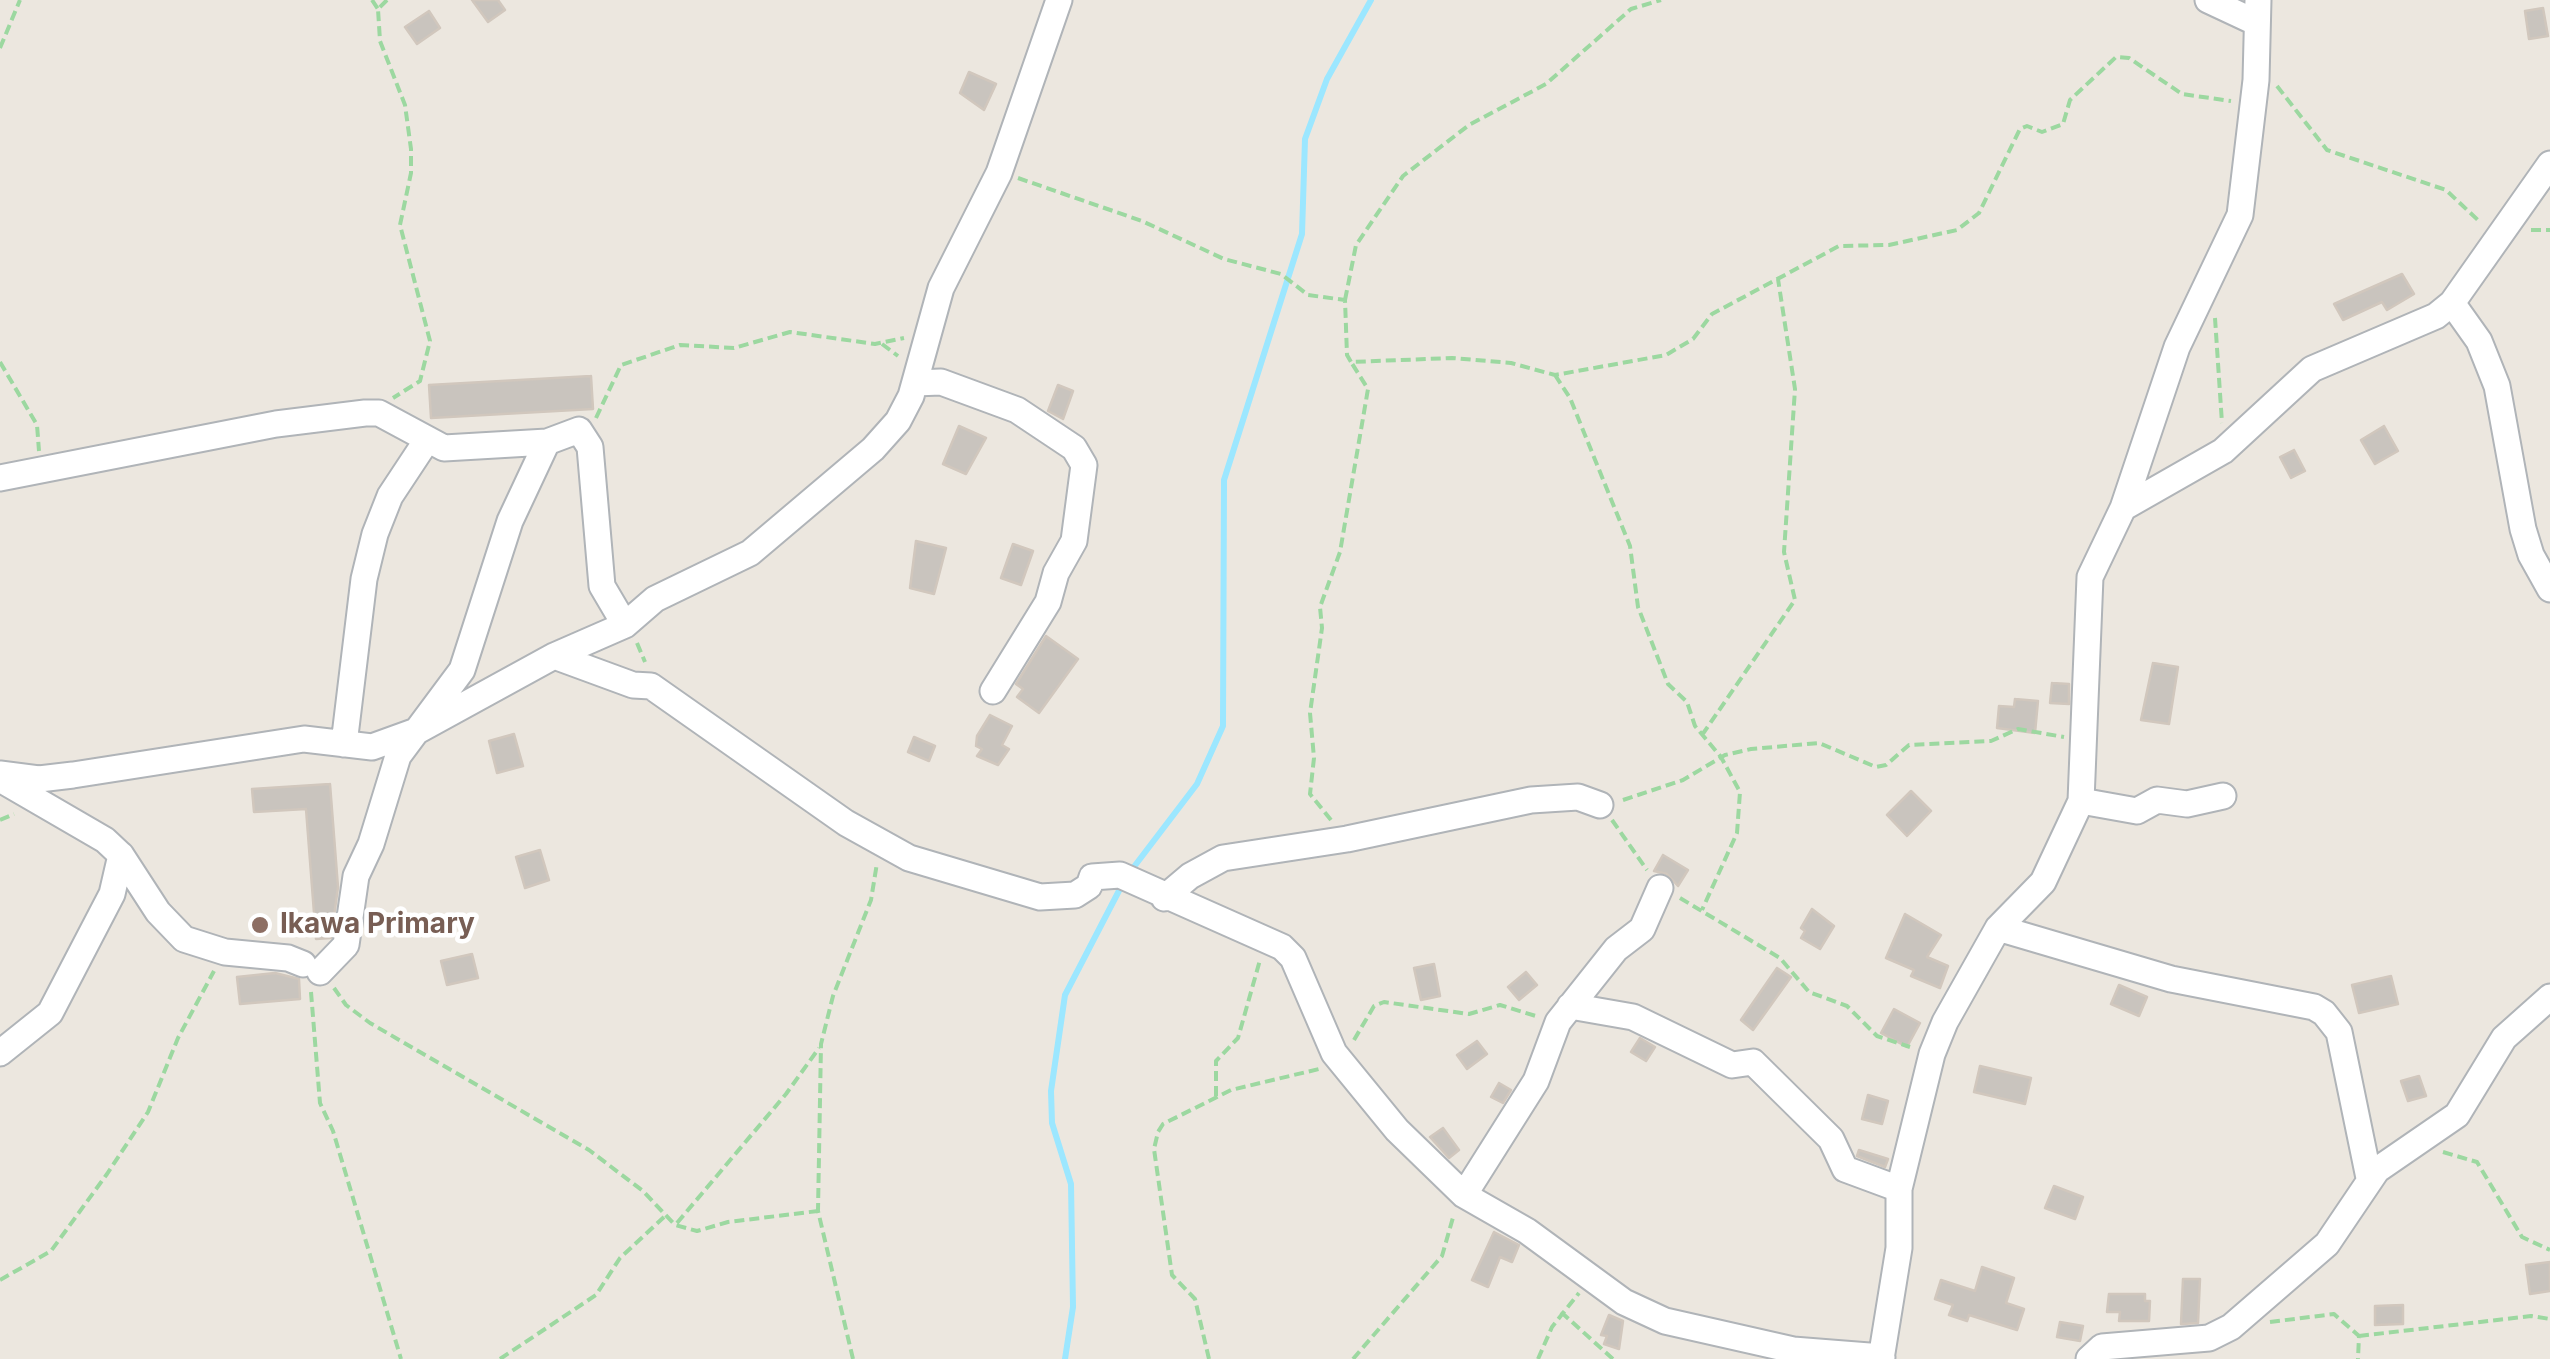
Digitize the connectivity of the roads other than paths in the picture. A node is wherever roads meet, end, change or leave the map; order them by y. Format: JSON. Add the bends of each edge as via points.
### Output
{"nodes":[{"id":1,"x":1059,"y":0,"type":"edge"},
{"id":2,"x":2208,"y":0,"type":"edge"},
{"id":3,"x":2256,"y":11,"type":"edge"},
{"id":4,"x":2550,"y":164,"type":"edge"},
{"id":5,"x":2452,"y":303,"type":"junction"},
{"id":6,"x":913,"y":389,"type":"junction"},
{"id":7,"x":426,"y":440,"type":"junction"},
{"id":8,"x":547,"y":442,"type":"junction"},
{"id":9,"x":0,"y":478,"type":"edge"},
{"id":10,"x":2124,"y":508,"type":"junction"},
{"id":11,"x":2550,"y":589,"type":"edge"},
{"id":12,"x":624,"y":624,"type":"junction"},
{"id":13,"x":554,"y":656,"type":"junction"},
{"id":14,"x":994,"y":691,"type":"dead end"},
{"id":15,"x":420,"y":730,"type":"junction"},
{"id":16,"x":344,"y":744,"type":"junction"},
{"id":17,"x":0,"y":777,"type":"edge"},
{"id":18,"x":2223,"y":796,"type":"dead end"},
{"id":19,"x":2081,"y":802,"type":"junction"},
{"id":20,"x":1603,"y":808,"type":"road end"},
{"id":21,"x":121,"y":855,"type":"junction"},
{"id":22,"x":1660,"y":888,"type":"road end"},
{"id":23,"x":1164,"y":898,"type":"junction"},
{"id":24,"x":1998,"y":928,"type":"junction"},
{"id":25,"x":2550,"y":998,"type":"edge"},
{"id":26,"x":1564,"y":1014,"type":"junction"},
{"id":27,"x":0,"y":1053,"type":"edge"},
{"id":28,"x":2369,"y":1178,"type":"junction"},
{"id":29,"x":1899,"y":1189,"type":"junction"},
{"id":30,"x":1464,"y":1195,"type":"junction"},
{"id":31,"x":1881,"y":1358,"type":"edge"},
{"id":32,"x":2089,"y":1359,"type":"edge"}],
"edges":[{"from":1,"to":6,"type":"street","via":[[1000,173],[941,288]]},
{"from":2,"to":3,"type":"street"},
{"from":3,"to":10,"type":"street","via":[[2240,215],[2177,347]]},
{"from":4,"to":5,"type":"street"},
{"from":5,"to":10,"type":"street","via":[[2422,325],[2312,368],[2223,451]]},
{"from":5,"to":11,"type":"street","via":[[2480,341],[2497,386],[2523,529]]},
{"from":6,"to":12,"type":"street","via":[[898,422],[873,450],[750,553],[656,599]]},
{"from":6,"to":14,"type":"street","via":[[941,382],[1017,410],[1081,457],[1074,540],[1048,602]]},
{"from":7,"to":8,"type":"street","via":[[444,448]]},
{"from":7,"to":9,"type":"street","via":[[380,413],[276,424]]},
{"from":7,"to":16,"type":"street","via":[[375,534]]},
{"from":8,"to":12,"type":"street","via":[[579,430],[586,436],[602,586]]},
{"from":8,"to":15,"type":"street","via":[[510,521],[462,670]]},
{"from":10,"to":19,"type":"street","via":[[2090,577]]},
{"from":12,"to":13,"type":"street"},
{"from":13,"to":15,"type":"street"},
{"from":13,"to":23,"type":"street","via":[[652,686],[909,858],[1040,897],[1075,894],[1092,878],[1112,874]]},
{"from":15,"to":16,"type":"street","via":[[372,747]]},
{"from":15,"to":21,"type":"street","via":[[398,756],[356,876],[346,945],[311,968],[184,939]]},
{"from":16,"to":17,"type":"street","via":[[304,739],[72,775]]},
{"from":17,"to":21,"type":"street"},
{"from":18,"to":19,"type":"street","via":[[2186,804],[2157,800],[2137,812]]},
{"from":19,"to":24,"type":"street","via":[[2042,882]]},
{"from":20,"to":23,"type":"street","via":[[1578,797],[1531,800],[1223,858]]},
{"from":21,"to":27,"type":"street","via":[[112,894],[50,1013]]},
{"from":22,"to":26,"type":"street","via":[[1644,926],[1616,949]]},
{"from":23,"to":30,"type":"street","via":[[1282,946],[1294,958],[1342,1064]]},
{"from":24,"to":28,"type":"street","via":[[2171,979],[2314,1007],[2339,1032]]},
{"from":24,"to":29,"type":"street","via":[[1944,1022]]},
{"from":25,"to":28,"type":"street","via":[[2504,1038],[2458,1115]]},
{"from":26,"to":29,"type":"street","via":[[1634,1017],[1732,1065],[1753,1062],[1831,1139],[1845,1168]]},
{"from":26,"to":30,"type":"street","via":[[1536,1081]]},
{"from":28,"to":32,"type":"street","via":[[2327,1244],[2230,1327],[2209,1338],[2102,1347]]},
{"from":29,"to":31,"type":"street","via":[[1899,1248]]},
{"from":30,"to":31,"type":"street","via":[[1527,1231],[1624,1302],[1665,1321],[1793,1350]]}]}
